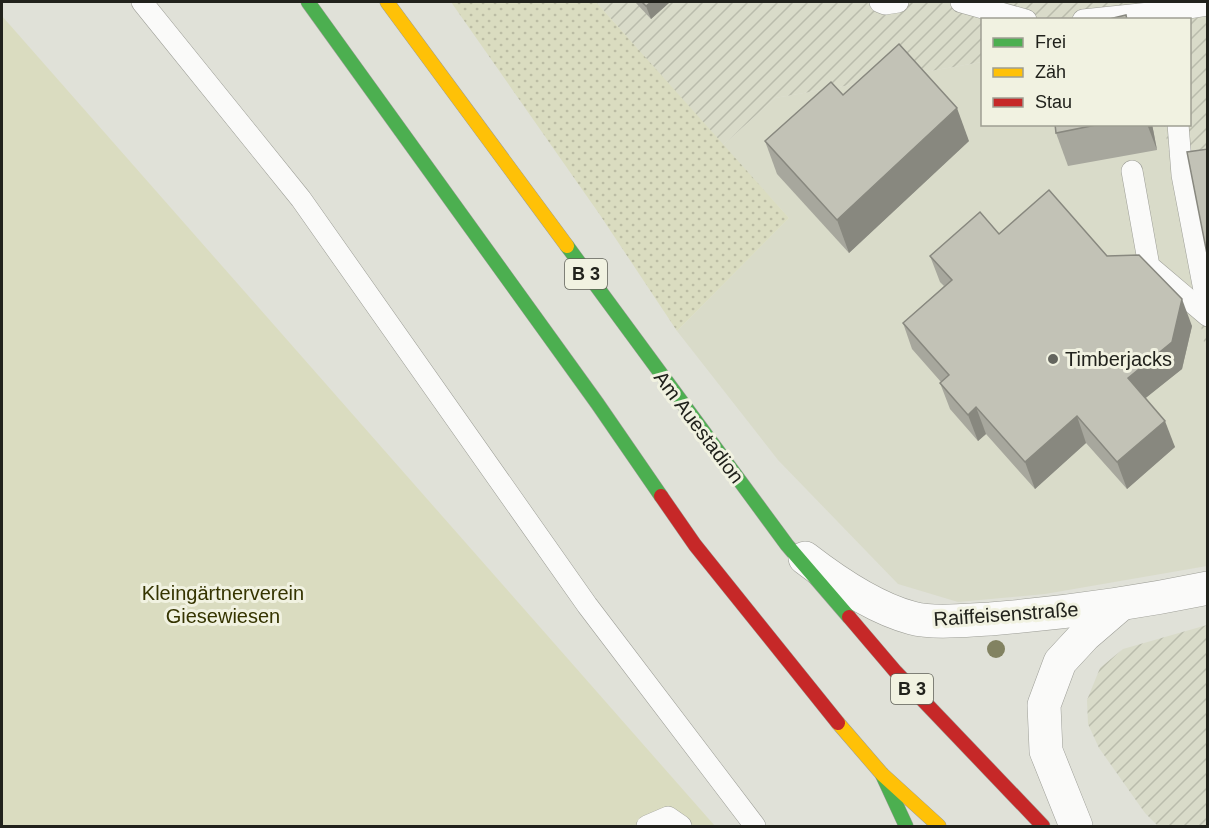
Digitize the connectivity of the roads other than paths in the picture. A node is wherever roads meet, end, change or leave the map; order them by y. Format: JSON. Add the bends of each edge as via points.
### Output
{"nodes":[{"id":1,"x":141,"y":2,"type":"edge"},
{"id":2,"x":308,"y":2,"type":"edge"},
{"id":3,"x":387,"y":2,"type":"edge"},
{"id":4,"x":880,"y":2,"type":"edge"},
{"id":5,"x":898,"y":2,"type":"edge"},
{"id":6,"x":961,"y":2,"type":"edge"},
{"id":7,"x":1208,"y":5,"type":"edge"},
{"id":8,"x":1109,"y":9,"type":"edge"},
{"id":9,"x":1169,"y":10,"type":"edge"},
{"id":10,"x":1019,"y":18,"type":"edge"},
{"id":11,"x":1088,"y":18,"type":"edge"},
{"id":12,"x":1178,"y":126,"type":"edge"},
{"id":13,"x":1132,"y":171,"type":"dead end"},
{"id":14,"x":1208,"y":311,"type":"edge"},
{"id":15,"x":1208,"y":316,"type":"edge"},
{"id":16,"x":787,"y":545,"type":"junction"},
{"id":17,"x":1208,"y":588,"type":"edge"},
{"id":18,"x":1121,"y":604,"type":"junction"},
{"id":19,"x":882,"y":774,"type":"junction"},
{"id":20,"x":647,"y":826,"type":"edge"},
{"id":21,"x":681,"y":826,"type":"edge"},
{"id":22,"x":755,"y":826,"type":"edge"},
{"id":23,"x":906,"y":826,"type":"edge"},
{"id":24,"x":939,"y":826,"type":"edge"},
{"id":25,"x":1043,"y":826,"type":"edge"},
{"id":26,"x":1076,"y":826,"type":"edge"}],
"edges":[{"from":1,"to":22,"type":"lane","via":[[301,199],[588,605]]},
{"from":2,"to":19,"type":"main road","via":[[695,545]]},
{"from":3,"to":16,"type":"main road","name":"Am Auestadion","number":"B 3"},
{"from":4,"to":5,"type":"lane"},
{"from":6,"to":10,"type":"lane"},
{"from":7,"to":9,"type":"lane"},
{"from":8,"to":9,"type":"lane"},
{"from":8,"to":11,"type":"lane"},
{"from":12,"to":14,"type":"lane","via":[[1182,175]]},
{"from":13,"to":15,"type":"lane","via":[[1149,266]]},
{"from":16,"to":18,"type":"street","name":"Raiffeisenstraße","via":[[832,579],[914,619],[957,621]]},
{"from":16,"to":25,"type":"main road","name":"Am Auestadion","number":"B 3","via":[[895,671]]},
{"from":17,"to":18,"type":"street","name":"Raiffeisenstraße"},
{"from":18,"to":26,"type":"street","via":[[1060,662],[1044,705],[1046,751]]},
{"from":19,"to":23,"type":"main road"},
{"from":19,"to":24,"type":"main road"},
{"from":20,"to":21,"type":"lane","via":[[668,817]]}]}
